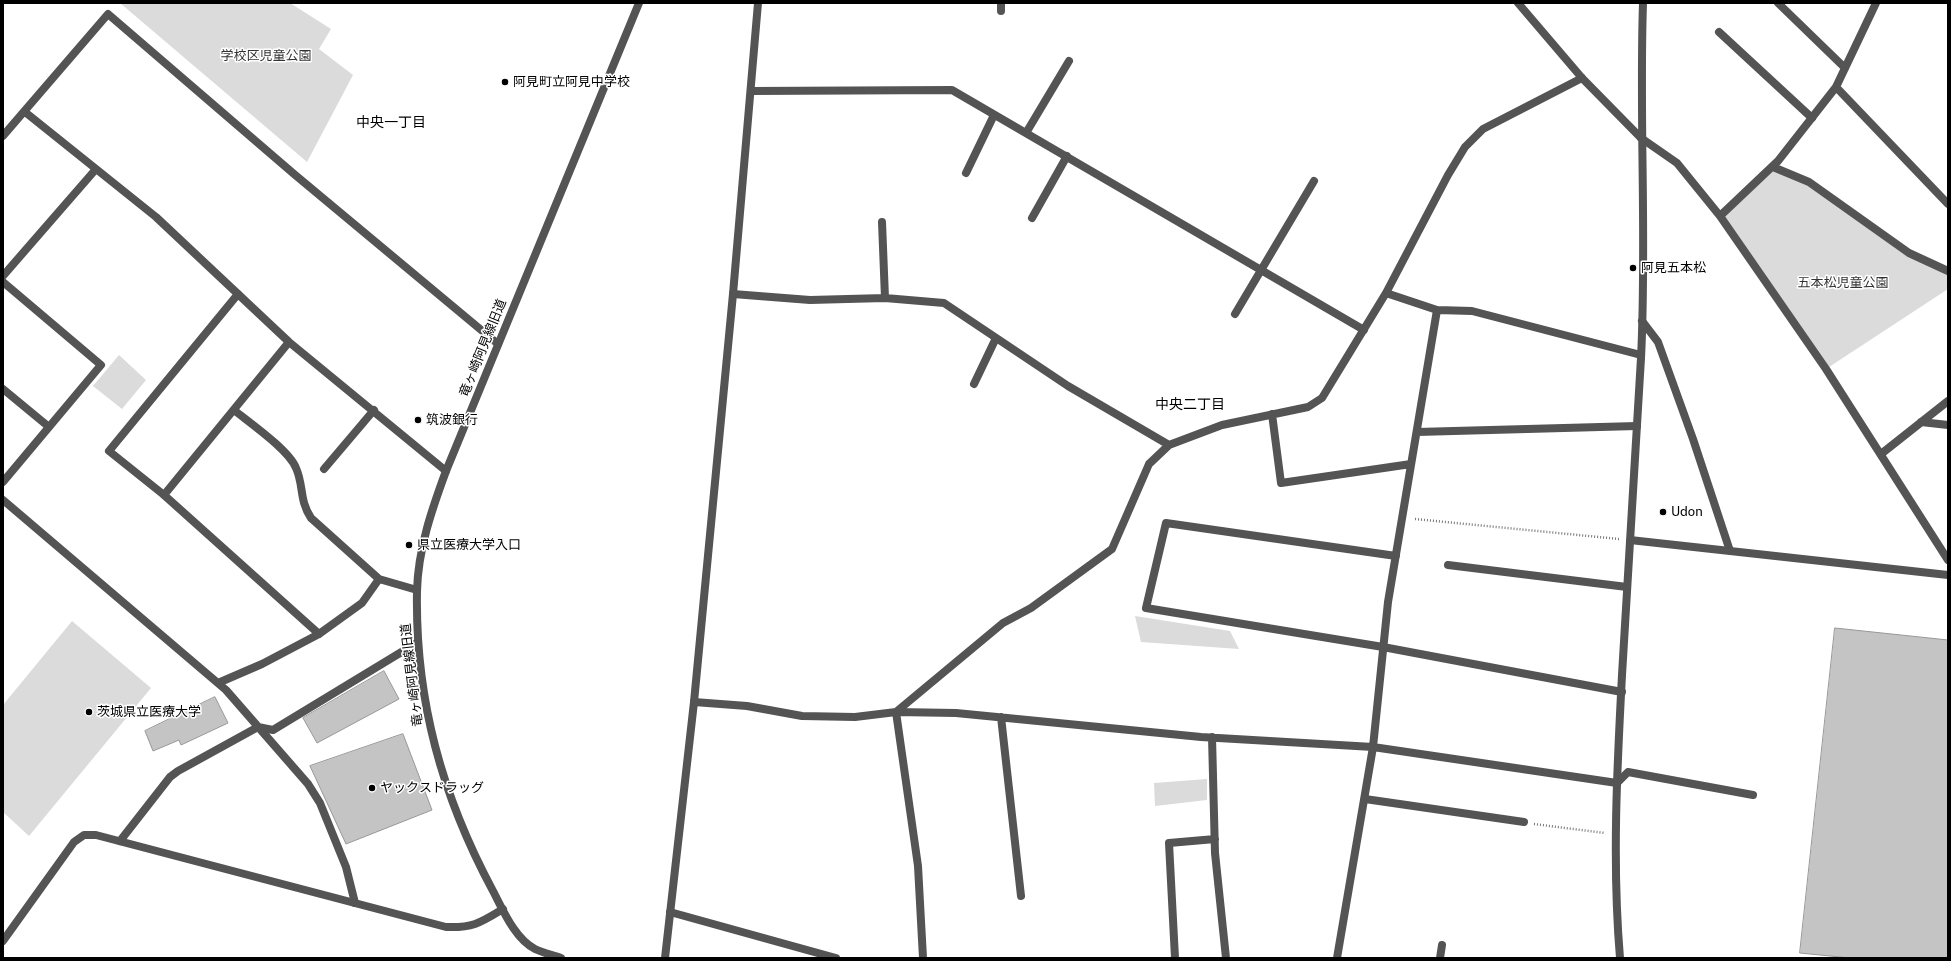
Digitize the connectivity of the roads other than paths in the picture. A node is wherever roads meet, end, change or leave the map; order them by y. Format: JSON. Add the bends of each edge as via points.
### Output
{"nodes":[{"id":1,"x":639,"y":3,"type":"edge"},
{"id":2,"x":758,"y":3,"type":"edge"},
{"id":3,"x":1518,"y":3,"type":"edge"},
{"id":4,"x":1643,"y":3,"type":"edge"},
{"id":5,"x":1778,"y":3,"type":"edge"},
{"id":6,"x":1876,"y":3,"type":"edge"},
{"id":7,"x":1720,"y":32,"type":"dead end"},
{"id":8,"x":1069,"y":61,"type":"dead end"},
{"id":9,"x":1844,"y":68,"type":"junction"},
{"id":10,"x":1582,"y":78,"type":"junction"},
{"id":11,"x":1836,"y":87,"type":"junction"},
{"id":12,"x":751,"y":91,"type":"junction"},
{"id":13,"x":25,"y":112,"type":"junction"},
{"id":14,"x":994,"y":115,"type":"junction"},
{"id":15,"x":1812,"y":118,"type":"junction"},
{"id":16,"x":1026,"y":133,"type":"junction"},
{"id":17,"x":3,"y":136,"type":"edge"},
{"id":18,"x":1641,"y":138,"type":"junction"},
{"id":19,"x":1067,"y":156,"type":"junction"},
{"id":20,"x":1773,"y":167,"type":"junction"},
{"id":21,"x":96,"y":169,"type":"junction"},
{"id":22,"x":966,"y":173,"type":"dead end"},
{"id":23,"x":1314,"y":181,"type":"dead end"},
{"id":24,"x":1948,"y":204,"type":"edge"},
{"id":25,"x":1720,"y":216,"type":"junction"},
{"id":26,"x":1032,"y":218,"type":"dead end"},
{"id":27,"x":882,"y":222,"type":"dead end"},
{"id":28,"x":1260,"y":269,"type":"junction"},
{"id":29,"x":1948,"y":271,"type":"edge"},
{"id":30,"x":3,"y":276,"type":"edge"},
{"id":31,"x":3,"y":282,"type":"edge"},
{"id":32,"x":1386,"y":293,"type":"junction"},
{"id":33,"x":238,"y":294,"type":"junction"},
{"id":34,"x":733,"y":294,"type":"junction"},
{"id":35,"x":885,"y":298,"type":"junction"},
{"id":36,"x":1437,"y":310,"type":"junction"},
{"id":37,"x":1235,"y":314,"type":"dead end"},
{"id":38,"x":1642,"y":321,"type":"junction"},
{"id":39,"x":1364,"y":330,"type":"junction"},
{"id":40,"x":996,"y":338,"type":"junction"},
{"id":41,"x":289,"y":342,"type":"junction"},
{"id":42,"x":498,"y":344,"type":"junction"},
{"id":43,"x":1641,"y":355,"type":"junction"},
{"id":44,"x":974,"y":384,"type":"dead end"},
{"id":45,"x":3,"y":389,"type":"edge"},
{"id":46,"x":1948,"y":400,"type":"edge"},
{"id":47,"x":234,"y":410,"type":"junction"},
{"id":48,"x":374,"y":410,"type":"junction"},
{"id":49,"x":1272,"y":414,"type":"junction"},
{"id":50,"x":1922,"y":422,"type":"junction"},
{"id":51,"x":1948,"y":425,"type":"edge"},
{"id":52,"x":1637,"y":426,"type":"junction"},
{"id":53,"x":49,"y":427,"type":"junction"},
{"id":54,"x":1417,"y":432,"type":"junction"},
{"id":55,"x":1169,"y":445,"type":"junction"},
{"id":56,"x":1881,"y":454,"type":"junction"},
{"id":57,"x":1411,"y":464,"type":"junction"},
{"id":58,"x":324,"y":469,"type":"dead end"},
{"id":59,"x":446,"y":471,"type":"junction"},
{"id":60,"x":3,"y":482,"type":"edge"},
{"id":61,"x":164,"y":495,"type":"junction"},
{"id":62,"x":3,"y":500,"type":"edge"},
{"id":63,"x":1630,"y":540,"type":"junction"},
{"id":64,"x":1730,"y":551,"type":"junction"},
{"id":65,"x":1396,"y":556,"type":"junction"},
{"id":66,"x":1948,"y":560,"type":"edge"},
{"id":67,"x":1448,"y":565,"type":"dead end"},
{"id":68,"x":1948,"y":575,"type":"edge"},
{"id":69,"x":379,"y":579,"type":"junction"},
{"id":70,"x":1627,"y":587,"type":"junction"},
{"id":71,"x":417,"y":590,"type":"junction"},
{"id":72,"x":319,"y":634,"type":"junction"},
{"id":73,"x":418,"y":642,"type":"junction"},
{"id":74,"x":1383,"y":647,"type":"junction"},
{"id":75,"x":218,"y":683,"type":"junction"},
{"id":76,"x":1622,"y":692,"type":"junction"},
{"id":77,"x":694,"y":702,"type":"junction"},
{"id":78,"x":896,"y":712,"type":"junction"},
{"id":79,"x":1001,"y":717,"type":"junction"},
{"id":80,"x":258,"y":726,"type":"junction"},
{"id":81,"x":1212,"y":737,"type":"junction"},
{"id":82,"x":1373,"y":747,"type":"junction"},
{"id":83,"x":1617,"y":783,"type":"junction"},
{"id":84,"x":1753,"y":794,"type":"dead end"},
{"id":85,"x":1365,"y":799,"type":"junction"},
{"id":86,"x":1524,"y":822,"type":"road end"},
{"id":87,"x":1215,"y":839,"type":"junction"},
{"id":88,"x":120,"y":841,"type":"junction"},
{"id":89,"x":1021,"y":896,"type":"dead end"},
{"id":90,"x":355,"y":904,"type":"junction"},
{"id":91,"x":502,"y":909,"type":"junction"},
{"id":92,"x":670,"y":912,"type":"junction"},
{"id":93,"x":3,"y":941,"type":"edge"},
{"id":94,"x":1442,"y":945,"type":"dead end"},
{"id":95,"x":561,"y":958,"type":"edge"},
{"id":96,"x":665,"y":958,"type":"edge"},
{"id":97,"x":836,"y":958,"type":"edge"},
{"id":98,"x":923,"y":958,"type":"edge"},
{"id":99,"x":1175,"y":958,"type":"edge"},
{"id":100,"x":1226,"y":958,"type":"edge"},
{"id":101,"x":1337,"y":958,"type":"edge"},
{"id":102,"x":1440,"y":958,"type":"edge"},
{"id":103,"x":1620,"y":958,"type":"edge"}],
"edges":[{"from":1,"to":42,"type":"street","name":"竜ヶ崎阿見線旧道"},
{"from":2,"to":12,"type":"street"},
{"from":3,"to":10,"type":"street"},
{"from":4,"to":18,"type":"street"},
{"from":5,"to":9,"type":"street"},
{"from":6,"to":9,"type":"street"},
{"from":7,"to":15,"type":"street"},
{"from":8,"to":16,"type":"street"},
{"from":9,"to":11,"type":"street"},
{"from":10,"to":18,"type":"street"},
{"from":10,"to":32,"type":"street","via":[[1483,128],[1465,147]]},
{"from":11,"to":15,"type":"street"},
{"from":11,"to":24,"type":"street"},
{"from":12,"to":14,"type":"street","via":[[952,90]]},
{"from":12,"to":34,"type":"street"},
{"from":13,"to":17,"type":"street"},
{"from":13,"to":21,"type":"street"},
{"from":13,"to":42,"type":"street","via":[[108,14],[288,169]]},
{"from":14,"to":16,"type":"street"},
{"from":14,"to":22,"type":"street"},
{"from":15,"to":20,"type":"street"},
{"from":16,"to":19,"type":"street"},
{"from":18,"to":25,"type":"street","via":[[1677,163]]},
{"from":18,"to":38,"type":"street","via":[[1644,223]]},
{"from":19,"to":26,"type":"street"},
{"from":19,"to":28,"type":"street"},
{"from":20,"to":25,"type":"street"},
{"from":20,"to":29,"type":"street","via":[[1809,182],[1908,253]]},
{"from":21,"to":30,"type":"street"},
{"from":21,"to":33,"type":"street","via":[[156,217]]},
{"from":23,"to":28,"type":"street"},
{"from":25,"to":56,"type":"street","via":[[1826,369]]},
{"from":27,"to":35,"type":"street"},
{"from":28,"to":37,"type":"street"},
{"from":28,"to":39,"type":"street"},
{"from":31,"to":53,"type":"street","via":[[101,365]]},
{"from":32,"to":36,"type":"street"},
{"from":32,"to":39,"type":"street"},
{"from":33,"to":41,"type":"street"},
{"from":33,"to":61,"type":"street","via":[[109,451]]},
{"from":34,"to":35,"type":"street","via":[[810,300]]},
{"from":34,"to":77,"type":"street"},
{"from":35,"to":40,"type":"street","via":[[944,304]]},
{"from":36,"to":43,"type":"street","via":[[1472,311]]},
{"from":36,"to":54,"type":"street"},
{"from":38,"to":43,"type":"street"},
{"from":38,"to":64,"type":"street","via":[[1658,342]]},
{"from":39,"to":49,"type":"street","via":[[1322,398],[1308,407]]},
{"from":40,"to":44,"type":"street"},
{"from":40,"to":55,"type":"street","via":[[1068,386]]},
{"from":41,"to":47,"type":"street"},
{"from":41,"to":48,"type":"street"},
{"from":42,"to":59,"type":"street","name":"竜ヶ崎阿見線旧道"},
{"from":43,"to":52,"type":"street"},
{"from":45,"to":53,"type":"street"},
{"from":46,"to":50,"type":"street"},
{"from":47,"to":61,"type":"street"},
{"from":47,"to":69,"type":"street","via":[[287,454],[296,468],[304,507],[311,518]]},
{"from":48,"to":58,"type":"street"},
{"from":48,"to":59,"type":"street"},
{"from":49,"to":55,"type":"street","via":[[1222,425]]},
{"from":49,"to":57,"type":"street","via":[[1281,483]]},
{"from":50,"to":51,"type":"street"},
{"from":50,"to":56,"type":"street"},
{"from":52,"to":54,"type":"street"},
{"from":52,"to":63,"type":"street"},
{"from":53,"to":60,"type":"street"},
{"from":54,"to":57,"type":"street"},
{"from":55,"to":78,"type":"street","via":[[1149,464],[1112,549],[1031,608],[1003,623]]},
{"from":56,"to":66,"type":"street"},
{"from":57,"to":65,"type":"street"},
{"from":59,"to":71,"type":"street","name":"竜ヶ崎阿見線旧道","via":[[424,540]]},
{"from":61,"to":72,"type":"street"},
{"from":62,"to":75,"type":"street"},
{"from":63,"to":64,"type":"street"},
{"from":63,"to":70,"type":"street"},
{"from":64,"to":68,"type":"street"},
{"from":65,"to":74,"type":"street"},
{"from":65,"to":74,"type":"street","via":[[1166,523],[1146,608]]},
{"from":67,"to":70,"type":"street"},
{"from":69,"to":71,"type":"street"},
{"from":69,"to":72,"type":"street","via":[[362,603]]},
{"from":70,"to":76,"type":"street"},
{"from":71,"to":73,"type":"street","name":"竜ヶ崎阿見線旧道"},
{"from":72,"to":75,"type":"street","via":[[262,664]]},
{"from":73,"to":80,"type":"street","via":[[273,730]]},
{"from":73,"to":91,"type":"street","name":"竜ヶ崎阿見線旧道","via":[[436,756],[464,832]]},
{"from":74,"to":76,"type":"street"},
{"from":74,"to":82,"type":"street"},
{"from":75,"to":80,"type":"street"},
{"from":76,"to":83,"type":"street"},
{"from":77,"to":78,"type":"street","via":[[746,706],[802,716],[855,717]]},
{"from":77,"to":92,"type":"street"},
{"from":78,"to":79,"type":"street"},
{"from":78,"to":98,"type":"street","via":[[918,866]]},
{"from":79,"to":81,"type":"street"},
{"from":79,"to":89,"type":"street"},
{"from":80,"to":88,"type":"street","via":[[178,771]]},
{"from":80,"to":90,"type":"street","via":[[308,784],[320,803],[346,867]]},
{"from":81,"to":82,"type":"street"},
{"from":81,"to":87,"type":"street"},
{"from":82,"to":83,"type":"street"},
{"from":82,"to":85,"type":"street"},
{"from":83,"to":84,"type":"street","via":[[1628,772]]},
{"from":83,"to":103,"type":"street","via":[[1616,876]]},
{"from":85,"to":86,"type":"street"},
{"from":85,"to":101,"type":"street"},
{"from":87,"to":99,"type":"street","via":[[1169,843]]},
{"from":87,"to":100,"type":"street"},
{"from":88,"to":90,"type":"street"},
{"from":88,"to":93,"type":"street","via":[[84,835],[74,842]]},
{"from":90,"to":91,"type":"street","via":[[446,927],[465,927],[480,923]]},
{"from":91,"to":95,"type":"street","name":"竜ヶ崎阿見線旧道","via":[[525,941],[535,949]]},
{"from":92,"to":96,"type":"street"},
{"from":92,"to":97,"type":"street"},
{"from":94,"to":102,"type":"street"}]}
